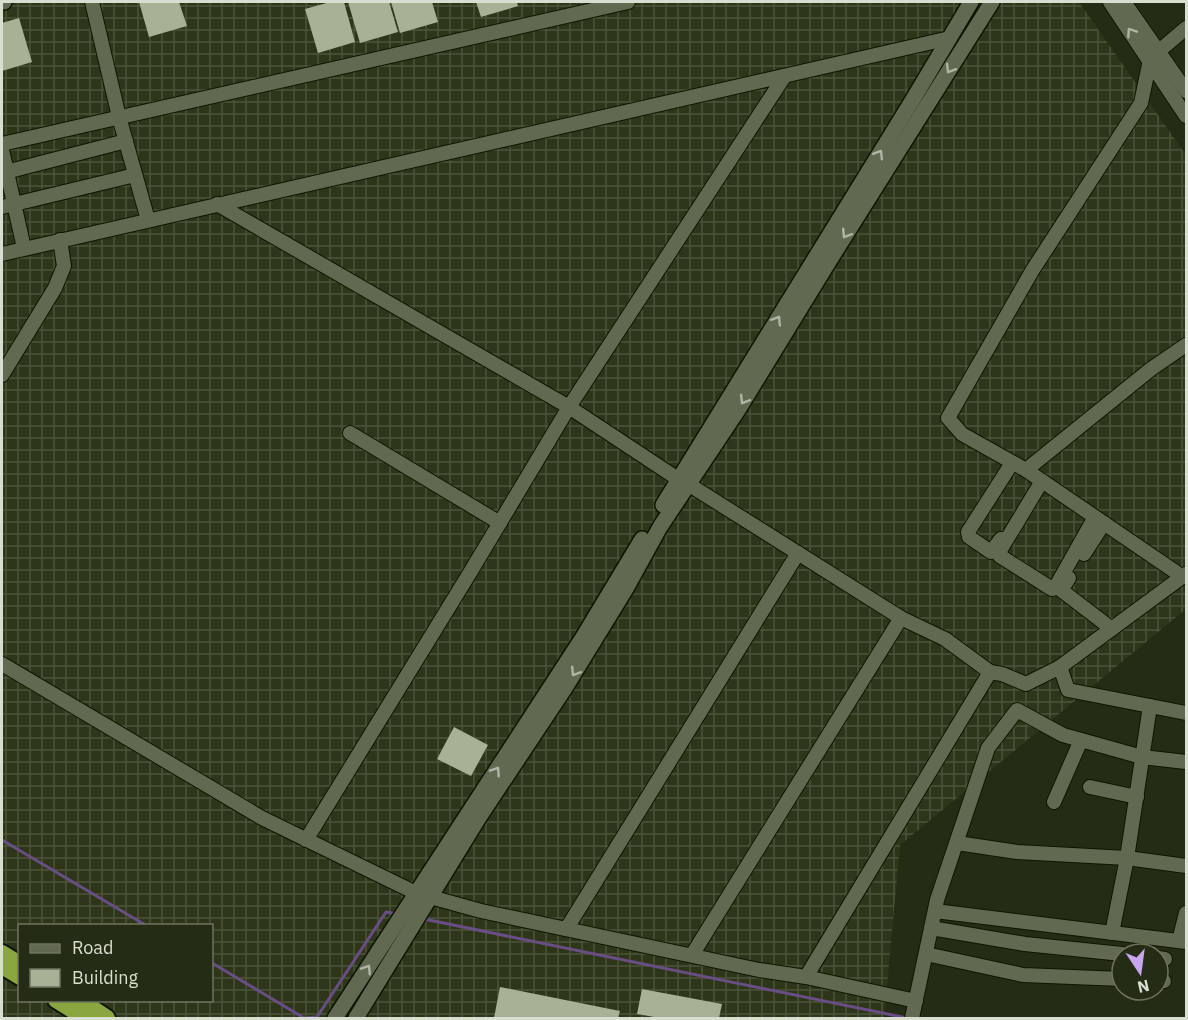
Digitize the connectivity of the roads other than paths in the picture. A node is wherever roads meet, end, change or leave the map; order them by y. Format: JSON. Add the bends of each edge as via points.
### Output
{"nodes":[{"id":1,"x":93,"y":2,"type":"edge"},
{"id":2,"x":628,"y":2,"type":"edge"},
{"id":3,"x":971,"y":2,"type":"edge"},
{"id":4,"x":992,"y":2,"type":"edge"},
{"id":5,"x":1110,"y":2,"type":"edge"},
{"id":6,"x":1124,"y":2,"type":"edge"},
{"id":7,"x":1186,"y":28,"type":"edge"},
{"id":8,"x":950,"y":38,"type":"junction"},
{"id":9,"x":965,"y":44,"type":"junction"},
{"id":10,"x":1154,"y":56,"type":"junction"},
{"id":11,"x":784,"y":77,"type":"junction"},
{"id":12,"x":1186,"y":91,"type":"edge"},
{"id":13,"x":1186,"y":116,"type":"edge"},
{"id":14,"x":119,"y":117,"type":"junction"},
{"id":15,"x":126,"y":141,"type":"junction"},
{"id":16,"x":2,"y":144,"type":"edge"},
{"id":17,"x":2,"y":150,"type":"edge"},
{"id":18,"x":4,"y":173,"type":"edge"},
{"id":19,"x":135,"y":175,"type":"junction"},
{"id":20,"x":218,"y":204,"type":"junction"},
{"id":21,"x":8,"y":205,"type":"edge"},
{"id":22,"x":148,"y":220,"type":"junction"},
{"id":23,"x":60,"y":240,"type":"junction"},
{"id":24,"x":24,"y":249,"type":"junction"},
{"id":25,"x":2,"y":254,"type":"edge"},
{"id":26,"x":1186,"y":345,"type":"edge"},
{"id":27,"x":2,"y":375,"type":"edge"},
{"id":28,"x":569,"y":407,"type":"junction"},
{"id":29,"x":350,"y":433,"type":"dead end"},
{"id":30,"x":1012,"y":463,"type":"junction"},
{"id":31,"x":1035,"y":476,"type":"junction"},
{"id":32,"x":683,"y":482,"type":"junction"},
{"id":33,"x":1100,"y":520,"type":"junction"},
{"id":34,"x":500,"y":523,"type":"junction"},
{"id":35,"x":798,"y":553,"type":"junction"},
{"id":36,"x":1185,"y":575,"type":"edge"},
{"id":37,"x":901,"y":618,"type":"junction"},
{"id":38,"x":1112,"y":629,"type":"junction"},
{"id":39,"x":2,"y":664,"type":"edge"},
{"id":40,"x":1060,"y":667,"type":"junction"},
{"id":41,"x":990,"y":672,"type":"junction"},
{"id":42,"x":1150,"y":706,"type":"junction"},
{"id":43,"x":1186,"y":713,"type":"edge"},
{"id":44,"x":1082,"y":740,"type":"junction"},
{"id":45,"x":1142,"y":757,"type":"junction"},
{"id":46,"x":1186,"y":762,"type":"edge"},
{"id":47,"x":1090,"y":787,"type":"dead end"},
{"id":48,"x":1137,"y":797,"type":"junction"},
{"id":49,"x":1054,"y":802,"type":"dead end"},
{"id":50,"x":306,"y":840,"type":"junction"},
{"id":51,"x":957,"y":843,"type":"junction"},
{"id":52,"x":1127,"y":858,"type":"junction"},
{"id":53,"x":1186,"y":866,"type":"edge"},
{"id":54,"x":424,"y":895,"type":"junction"},
{"id":55,"x":935,"y":911,"type":"junction"},
{"id":56,"x":1186,"y":913,"type":"edge"},
{"id":57,"x":567,"y":928,"type":"junction"},
{"id":58,"x":931,"y":928,"type":"junction"},
{"id":59,"x":1112,"y":933,"type":"junction"},
{"id":60,"x":1183,"y":941,"type":"edge"},
{"id":61,"x":2,"y":953,"type":"edge"},
{"id":62,"x":1110,"y":953,"type":"edge"},
{"id":63,"x":926,"y":954,"type":"junction"},
{"id":64,"x":692,"y":955,"type":"junction"},
{"id":65,"x":18,"y":963,"type":"edge"},
{"id":66,"x":2,"y":966,"type":"edge"},
{"id":67,"x":18,"y":976,"type":"edge"},
{"id":68,"x":806,"y":977,"type":"junction"},
{"id":69,"x":1110,"y":979,"type":"edge"},
{"id":70,"x":59,"y":1002,"type":"edge"},
{"id":71,"x":83,"y":1002,"type":"edge"},
{"id":72,"x":916,"y":1002,"type":"junction"},
{"id":73,"x":85,"y":1018,"type":"edge"},
{"id":74,"x":107,"y":1018,"type":"edge"},
{"id":75,"x":335,"y":1018,"type":"edge"},
{"id":76,"x":357,"y":1018,"type":"edge"},
{"id":77,"x":912,"y":1018,"type":"edge"}],
"edges":[{"from":1,"to":14,"type":"street"},
{"from":2,"to":14,"type":"street"},
{"from":3,"to":8,"type":"street"},
{"from":4,"to":9,"type":"street"},
{"from":10,"to":5,"type":"street","one_way":true},
{"from":6,"to":10,"type":"street"},
{"from":7,"to":10,"type":"street"},
{"from":8,"to":9,"type":"street"},
{"from":8,"to":11,"type":"street"},
{"from":32,"to":8,"type":"street","one_way":true},
{"from":9,"to":32,"type":"street","one_way":true,"via":[[738,410]]},
{"from":10,"to":12,"type":"street"},
{"from":10,"to":13,"type":"street"},
{"from":10,"to":30,"type":"street","via":[[1141,103],[1032,271],[948,418],[962,434]]},
{"from":11,"to":20,"type":"street"},
{"from":11,"to":28,"type":"street"},
{"from":14,"to":15,"type":"street"},
{"from":14,"to":16,"type":"street"},
{"from":15,"to":18,"type":"street"},
{"from":15,"to":19,"type":"street"},
{"from":17,"to":18,"type":"street"},
{"from":18,"to":21,"type":"street"},
{"from":19,"to":21,"type":"street"},
{"from":19,"to":22,"type":"street"},
{"from":20,"to":22,"type":"street"},
{"from":20,"to":28,"type":"street"},
{"from":21,"to":24,"type":"street"},
{"from":22,"to":23,"type":"street"},
{"from":23,"to":24,"type":"street"},
{"from":23,"to":27,"type":"street","via":[[64,266],[55,288]]},
{"from":24,"to":25,"type":"street"},
{"from":26,"to":31,"type":"street","via":[[1151,369]]},
{"from":28,"to":32,"type":"street"},
{"from":28,"to":34,"type":"street"},
{"from":29,"to":34,"type":"street"},
{"from":30,"to":31,"type":"street"},
{"from":30,"to":31,"type":"street","via":[[968,532],[969,537],[989,551],[994,551]]},
{"from":31,"to":33,"type":"street"},
{"from":31,"to":33,"type":"street","via":[[1000,556],[1055,588]]},
{"from":32,"to":35,"type":"street"},
{"from":32,"to":54,"type":"street","via":[[627,587],[565,688]]},
{"from":33,"to":36,"type":"street"},
{"from":33,"to":38,"type":"street","via":[[1061,590]]},
{"from":34,"to":50,"type":"street"},
{"from":35,"to":37,"type":"street"},
{"from":35,"to":57,"type":"street"},
{"from":36,"to":38,"type":"street"},
{"from":37,"to":41,"type":"street","via":[[945,639]]},
{"from":37,"to":64,"type":"street"},
{"from":38,"to":40,"type":"street"},
{"from":39,"to":50,"type":"street","via":[[262,818]]},
{"from":40,"to":41,"type":"street","via":[[1026,684]]},
{"from":40,"to":42,"type":"street","via":[[1068,690]]},
{"from":41,"to":68,"type":"street"},
{"from":42,"to":43,"type":"street"},
{"from":42,"to":45,"type":"street"},
{"from":44,"to":45,"type":"street"},
{"from":44,"to":49,"type":"street"},
{"from":44,"to":51,"type":"street","via":[[1063,735],[1017,710],[988,748]]},
{"from":45,"to":46,"type":"street"},
{"from":45,"to":48,"type":"street"},
{"from":47,"to":48,"type":"street"},
{"from":48,"to":52,"type":"street"},
{"from":50,"to":54,"type":"street"},
{"from":51,"to":52,"type":"street","via":[[1017,852]]},
{"from":51,"to":55,"type":"street"},
{"from":52,"to":53,"type":"street"},
{"from":52,"to":59,"type":"street"},
{"from":54,"to":57,"type":"street"},
{"from":75,"to":54,"type":"street","one_way":true},
{"from":54,"to":76,"type":"street"},
{"from":55,"to":58,"type":"street"},
{"from":55,"to":59,"type":"street"},
{"from":56,"to":60,"type":"street"},
{"from":57,"to":64,"type":"street"},
{"from":58,"to":62,"type":"street"},
{"from":58,"to":63,"type":"street"},
{"from":59,"to":60,"type":"street"},
{"from":61,"to":65,"type":"highway"},
{"from":63,"to":69,"type":"street","via":[[1023,975]]},
{"from":63,"to":72,"type":"street"},
{"from":64,"to":68,"type":"street"},
{"from":66,"to":67,"type":"highway"},
{"from":68,"to":72,"type":"street"},
{"from":70,"to":73,"type":"highway"},
{"from":71,"to":74,"type":"highway"},
{"from":72,"to":77,"type":"street"}]}
